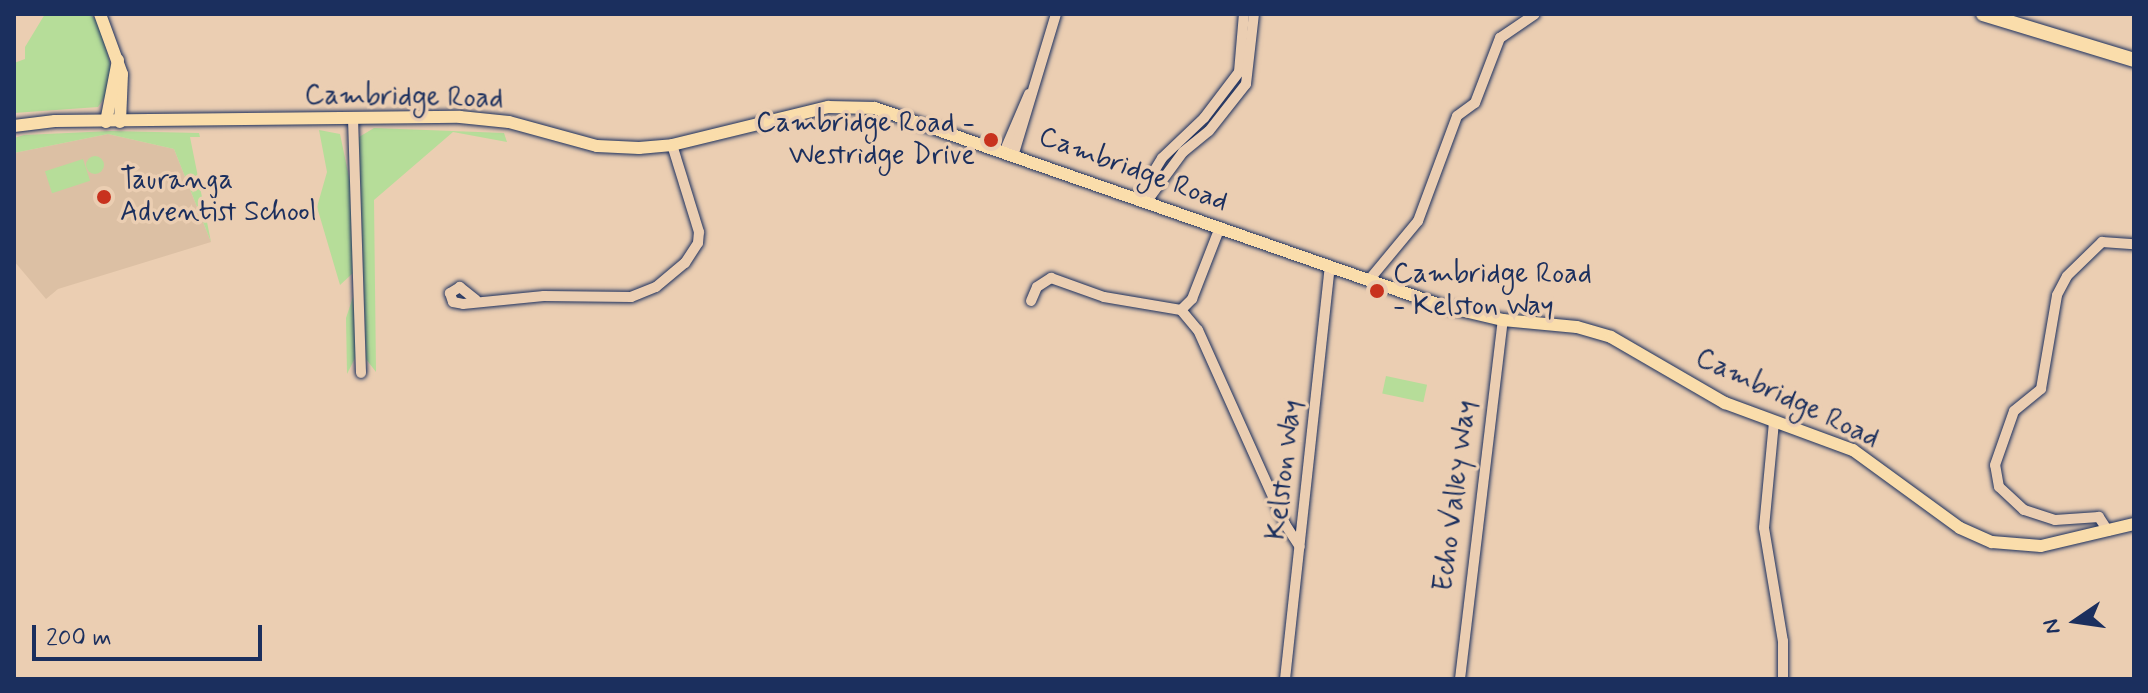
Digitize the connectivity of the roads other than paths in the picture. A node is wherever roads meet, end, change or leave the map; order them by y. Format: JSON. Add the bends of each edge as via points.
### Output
{"nodes":[{"id":1,"x":100,"y":14,"type":"edge"},
{"id":2,"x":1056,"y":14,"type":"edge"},
{"id":3,"x":1244,"y":14,"type":"edge"},
{"id":4,"x":1254,"y":14,"type":"edge"},
{"id":5,"x":1535,"y":14,"type":"edge"},
{"id":6,"x":1983,"y":14,"type":"edge"},
{"id":7,"x":118,"y":60,"type":"junction"},
{"id":8,"x":2134,"y":60,"type":"edge"},
{"id":9,"x":353,"y":118,"type":"junction"},
{"id":10,"x":106,"y":122,"type":"junction"},
{"id":11,"x":120,"y":122,"type":"junction"},
{"id":12,"x":14,"y":126,"type":"edge"},
{"id":13,"x":672,"y":145,"type":"junction"},
{"id":14,"x":1010,"y":152,"type":"junction"},
{"id":15,"x":1142,"y":200,"type":"junction"},
{"id":16,"x":1220,"y":227,"type":"junction"},
{"id":17,"x":2134,"y":244,"type":"edge"},
{"id":18,"x":1330,"y":266,"type":"junction"},
{"id":19,"x":1369,"y":280,"type":"junction"},
{"id":20,"x":476,"y":300,"type":"dead end"},
{"id":21,"x":1031,"y":301,"type":"dead end"},
{"id":22,"x":1181,"y":310,"type":"junction"},
{"id":23,"x":1503,"y":320,"type":"junction"},
{"id":24,"x":361,"y":373,"type":"dead end"},
{"id":25,"x":1774,"y":422,"type":"junction"},
{"id":26,"x":2134,"y":524,"type":"edge"},
{"id":27,"x":2108,"y":531,"type":"junction"},
{"id":28,"x":1300,"y":547,"type":"junction"},
{"id":29,"x":1285,"y":679,"type":"edge"},
{"id":30,"x":1460,"y":679,"type":"edge"},
{"id":31,"x":1783,"y":679,"type":"edge"}],
"edges":[{"from":1,"to":7,"type":"main road"},
{"from":2,"to":14,"type":"street"},
{"from":3,"to":15,"type":"street","via":[[1239,72],[1204,118],[1162,158]]},
{"from":4,"to":15,"type":"street","via":[[1246,84]]},
{"from":5,"to":19,"type":"street","via":[[1500,38],[1475,103],[1457,116],[1418,221]]},
{"from":6,"to":8,"type":"highway"},
{"from":7,"to":10,"type":"main road"},
{"from":7,"to":11,"type":"main road"},
{"from":9,"to":11,"type":"main road","name":"Cambridge Road"},
{"from":9,"to":13,"type":"main road","name":"Cambridge Road","via":[[482,118],[597,146]]},
{"from":9,"to":24,"type":"street"},
{"from":10,"to":11,"type":"main road","name":"Cambridge Road"},
{"from":10,"to":12,"type":"main road","name":"Cambridge Road"},
{"from":13,"to":14,"type":"main road","name":"Cambridge Road","via":[[812,109],[852,105],[908,116]]},
{"from":13,"to":20,"type":"street","via":[[699,232],[685,263],[656,287],[631,297]]},
{"from":14,"to":15,"type":"main road","name":"Cambridge Road"},
{"from":15,"to":16,"type":"main road","name":"Cambridge Road"},
{"from":16,"to":18,"type":"main road","name":"Cambridge Road"},
{"from":16,"to":22,"type":"street","via":[[1192,299]]},
{"from":17,"to":27,"type":"street","via":[[2102,242],[2067,276],[2057,295],[2041,389],[2011,416],[1995,471],[2002,491],[2024,510],[2055,520],[2099,517]]},
{"from":18,"to":19,"type":"main road","name":"Cambridge Road"},
{"from":18,"to":28,"type":"street","name":"Kelston Way"},
{"from":19,"to":23,"type":"main road","name":"Cambridge Road"},
{"from":21,"to":22,"type":"street","via":[[1037,287],[1051,278],[1104,297]]},
{"from":22,"to":28,"type":"street","via":[[1198,330]]},
{"from":23,"to":25,"type":"main road","name":"Cambridge Road","via":[[1566,325],[1611,337],[1714,397]]},
{"from":23,"to":30,"type":"street","name":"Echo Valley Way"},
{"from":25,"to":27,"type":"main road","name":"Cambridge Road","via":[[1853,450],[1960,528],[1992,542],[2041,546]]},
{"from":25,"to":31,"type":"street","via":[[1764,528],[1783,641]]},
{"from":26,"to":27,"type":"main road","name":"Cambridge Road"},
{"from":28,"to":29,"type":"street","name":"Kelston Way"}]}
